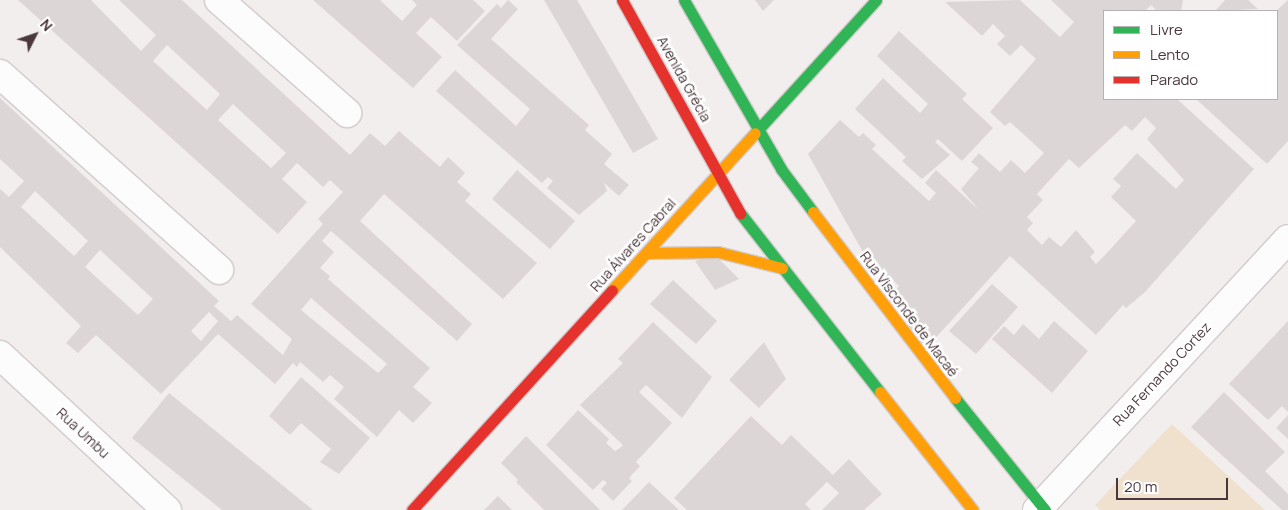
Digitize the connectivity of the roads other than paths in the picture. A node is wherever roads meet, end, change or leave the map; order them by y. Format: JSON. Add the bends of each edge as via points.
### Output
{"nodes":[{"id":1,"x":218,"y":0,"type":"edge"},
{"id":2,"x":622,"y":0,"type":"edge"},
{"id":3,"x":684,"y":0,"type":"edge"},
{"id":4,"x":876,"y":0,"type":"edge"},
{"id":5,"x":0,"y":74,"type":"edge"},
{"id":6,"x":347,"y":113,"type":"dead end"},
{"id":7,"x":758,"y":130,"type":"junction"},
{"id":8,"x":719,"y":173,"type":"junction"},
{"id":9,"x":1288,"y":239,"type":"edge"},
{"id":10,"x":646,"y":253,"type":"junction"},
{"id":11,"x":782,"y":268,"type":"junction"},
{"id":12,"x":219,"y":270,"type":"dead end"},
{"id":13,"x":0,"y":354,"type":"edge"},
{"id":14,"x":1041,"y":509,"type":"edge"},
{"id":15,"x":167,"y":510,"type":"edge"},
{"id":16,"x":412,"y":510,"type":"edge"},
{"id":17,"x":973,"y":510,"type":"edge"}],
"edges":[{"from":1,"to":6,"type":"street"},
{"from":2,"to":8,"type":"street","name":"Avenida Grécia"},
{"from":3,"to":7,"type":"street"},
{"from":4,"to":7,"type":"street","name":"Rua Álvares Cabral"},
{"from":5,"to":12,"type":"street"},
{"from":7,"to":8,"type":"street","name":"Rua Álvares Cabral"},
{"from":7,"to":14,"type":"street","name":"Rua Visconde de Macaé","via":[[781,169],[850,262]]},
{"from":8,"to":10,"type":"street","name":"Rua Álvares Cabral"},
{"from":8,"to":11,"type":"street","via":[[740,212]]},
{"from":9,"to":14,"type":"street","name":"Rua Fernando Cortez"},
{"from":10,"to":11,"type":"street","via":[[718,252],[752,257]]},
{"from":10,"to":16,"type":"street","name":"Rua Álvares Cabral"},
{"from":11,"to":17,"type":"street"},
{"from":13,"to":15,"type":"street","name":"Rua Umbu"}]}
